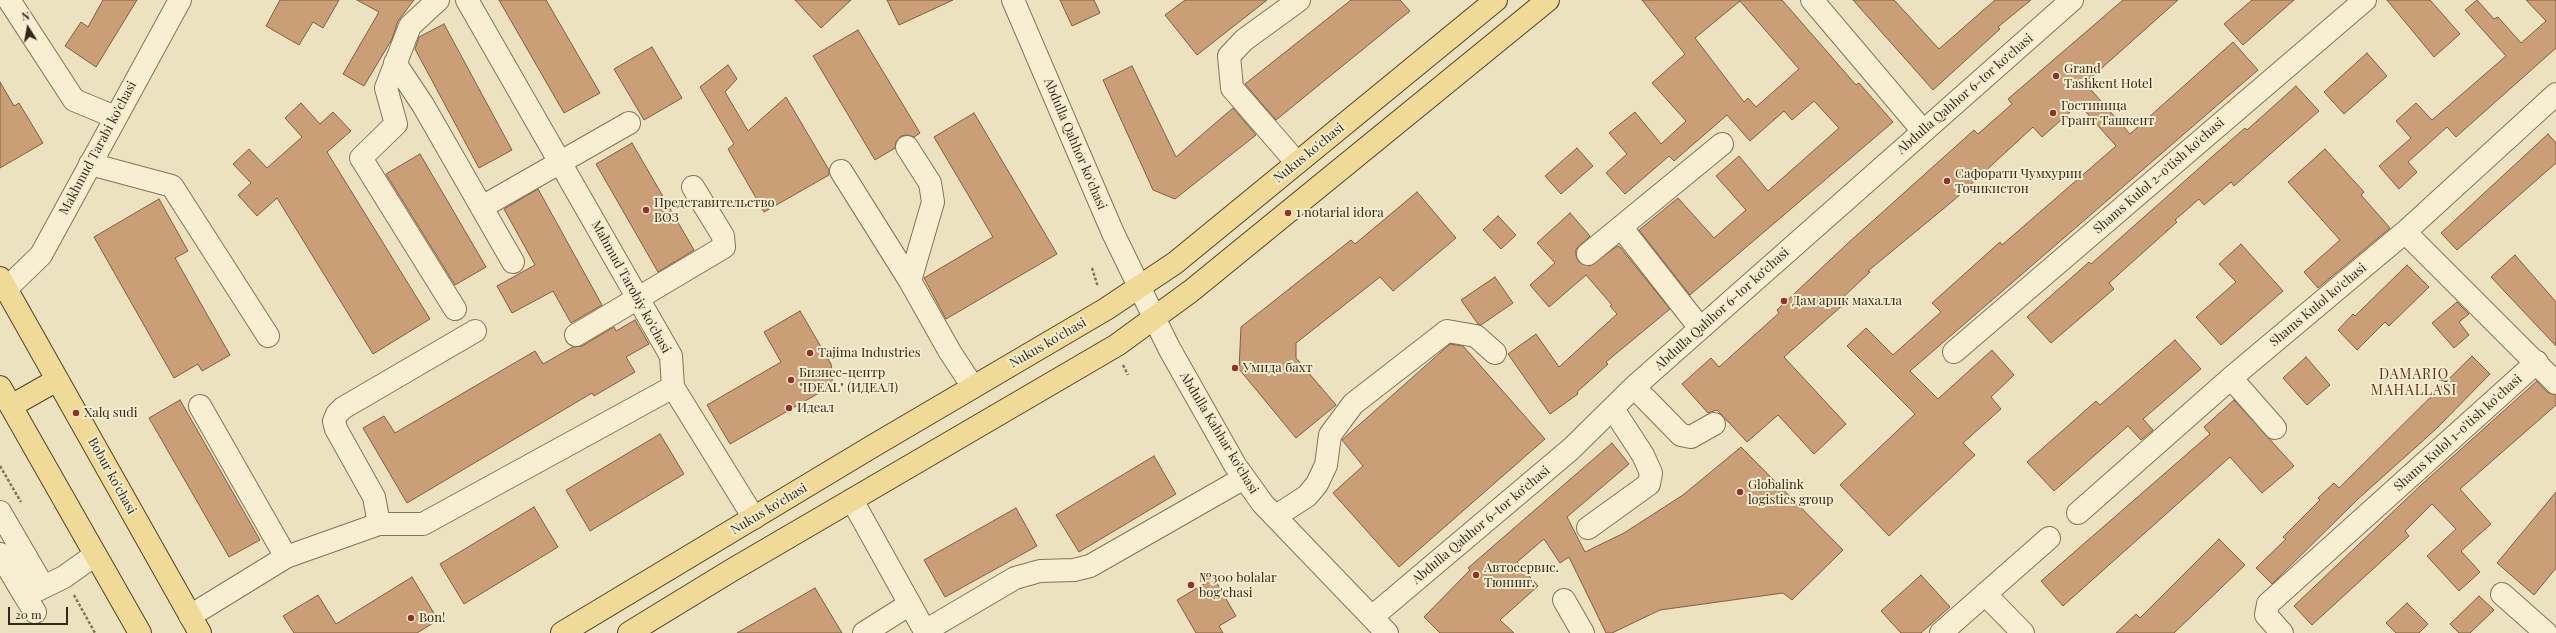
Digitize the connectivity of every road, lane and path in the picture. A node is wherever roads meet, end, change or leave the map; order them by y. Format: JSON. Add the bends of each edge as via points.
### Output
{"nodes":[{"id":1,"x":10,"y":0,"type":"edge"},
{"id":2,"x":180,"y":0,"type":"edge"},
{"id":3,"x":438,"y":0,"type":"edge"},
{"id":4,"x":467,"y":0,"type":"edge"},
{"id":5,"x":1013,"y":0,"type":"edge"},
{"id":6,"x":1299,"y":0,"type":"edge"},
{"id":7,"x":1496,"y":0,"type":"edge"},
{"id":8,"x":1548,"y":0,"type":"edge"},
{"id":9,"x":1812,"y":0,"type":"edge"},
{"id":10,"x":2072,"y":0,"type":"edge"},
{"id":11,"x":2365,"y":0,"type":"edge"},
{"id":12,"x":396,"y":63,"type":"junction"},
{"id":13,"x":2556,"y":94,"type":"edge"},
{"id":14,"x":115,"y":117,"type":"junction"},
{"id":15,"x":629,"y":123,"type":"dead end"},
{"id":16,"x":1922,"y":131,"type":"junction"},
{"id":17,"x":1722,"y":144,"type":"dead end"},
{"id":18,"x":908,"y":147,"type":"dead end"},
{"id":19,"x":560,"y":161,"type":"junction"},
{"id":20,"x":1297,"y":163,"type":"junction"},
{"id":21,"x":90,"y":164,"type":"junction"},
{"id":22,"x":841,"y":171,"type":"dead end"},
{"id":23,"x":693,"y":187,"type":"dead end"},
{"id":24,"x":482,"y":207,"type":"junction"},
{"id":25,"x":1621,"y":227,"type":"junction"},
{"id":26,"x":2405,"y":232,"type":"junction"},
{"id":27,"x":1588,"y":254,"type":"dead end"},
{"id":28,"x":513,"y":262,"type":"dead end"},
{"id":29,"x":1092,"y":268,"type":"dead end"},
{"id":30,"x":910,"y":281,"type":"junction"},
{"id":31,"x":3,"y":283,"type":"edge"},
{"id":32,"x":1098,"y":287,"type":"dead end"},
{"id":33,"x":1139,"y":287,"type":"junction"},
{"id":34,"x":638,"y":299,"type":"junction"},
{"id":35,"x":455,"y":309,"type":"dead end"},
{"id":36,"x":1154,"y":318,"type":"junction"},
{"id":37,"x":1700,"y":328,"type":"junction"},
{"id":38,"x":475,"y":331,"type":"dead end"},
{"id":39,"x":576,"y":335,"type":"dead end"},
{"id":40,"x":268,"y":336,"type":"dead end"},
{"id":41,"x":1954,"y":352,"type":"dead end"},
{"id":42,"x":1495,"y":353,"type":"dead end"},
{"id":43,"x":2537,"y":362,"type":"junction"},
{"id":44,"x":1123,"y":365,"type":"dead end"},
{"id":45,"x":1128,"y":375,"type":"dead end"},
{"id":46,"x":2231,"y":378,"type":"junction"},
{"id":47,"x":57,"y":380,"type":"junction"},
{"id":48,"x":2556,"y":383,"type":"edge"},
{"id":49,"x":973,"y":386,"type":"junction"},
{"id":50,"x":0,"y":387,"type":"edge"},
{"id":51,"x":673,"y":387,"type":"junction"},
{"id":52,"x":1634,"y":387,"type":"junction"},
{"id":53,"x":11,"y":406,"type":"junction"},
{"id":54,"x":200,"y":406,"type":"dead end"},
{"id":55,"x":1613,"y":408,"type":"junction"},
{"id":56,"x":1714,"y":424,"type":"dead end"},
{"id":57,"x":2275,"y":428,"type":"dead end"},
{"id":58,"x":1244,"y":478,"type":"junction"},
{"id":59,"x":852,"y":500,"type":"junction"},
{"id":60,"x":0,"y":512,"type":"edge"},
{"id":61,"x":2078,"y":513,"type":"dead end"},
{"id":62,"x":1276,"y":516,"type":"junction"},
{"id":63,"x":754,"y":518,"type":"junction"},
{"id":64,"x":379,"y":524,"type":"junction"},
{"id":65,"x":1588,"y":528,"type":"dead end"},
{"id":66,"x":2048,"y":538,"type":"dead end"},
{"id":67,"x":0,"y":554,"type":"edge"},
{"id":68,"x":96,"y":555,"type":"junction"},
{"id":69,"x":286,"y":557,"type":"junction"},
{"id":70,"x":1985,"y":594,"type":"junction"},
{"id":71,"x":2502,"y":594,"type":"dead end"},
{"id":72,"x":34,"y":598,"type":"junction"},
{"id":73,"x":1564,"y":600,"type":"dead end"},
{"id":74,"x":910,"y":604,"type":"junction"},
{"id":75,"x":1372,"y":617,"type":"junction"},
{"id":76,"x":195,"y":625,"type":"edge"},
{"id":77,"x":926,"y":632,"type":"edge"},
{"id":78,"x":140,"y":633,"type":"edge"},
{"id":79,"x":562,"y":633,"type":"edge"},
{"id":80,"x":629,"y":633,"type":"edge"},
{"id":81,"x":864,"y":633,"type":"edge"},
{"id":82,"x":1387,"y":633,"type":"edge"},
{"id":83,"x":1582,"y":633,"type":"edge"},
{"id":84,"x":1940,"y":633,"type":"edge"},
{"id":85,"x":2023,"y":633,"type":"edge"},
{"id":86,"x":2282,"y":633,"type":"edge"},
{"id":87,"x":2546,"y":633,"type":"edge"}],
"edges":[{"from":1,"to":14,"type":"street","via":[[74,100]]},
{"from":2,"to":14,"type":"street","name":"Makhmud Tarabi ko'chasi"},
{"from":3,"to":12,"type":"street","via":[[410,26]]},
{"from":4,"to":19,"type":"street","name":"Mahmud Tarobiy ko'chasi"},
{"from":5,"to":33,"type":"street","name":"Abdulla Qahhor ko'chasi","via":[[1113,233]]},
{"from":6,"to":20,"type":"street","via":[[1244,40],[1229,56],[1232,88],[1270,135]]},
{"from":7,"to":20,"type":"main road","name":"Nukus ko'chasi"},
{"from":8,"to":36,"type":"main road","via":[[1282,218]]},
{"from":9,"to":16,"type":"street"},
{"from":10,"to":16,"type":"street","name":"Abdulla Qahhor 6-tor koʻchasi"},
{"from":11,"to":41,"type":"street","name":"Shams Kulol 2-o'tish ko'chasi"},
{"from":12,"to":24,"type":"street"},
{"from":12,"to":35,"type":"street","via":[[386,88],[396,124],[361,158]]},
{"from":13,"to":26,"type":"street","name":"Shams Kulol ko'chasi"},
{"from":14,"to":21,"type":"street","name":"Makhmud Tarabi ko'chasi"},
{"from":15,"to":19,"type":"street"},
{"from":16,"to":37,"type":"street","name":"Abdulla Qahhor 6-tor koʻchasi"},
{"from":17,"to":25,"type":"street"},
{"from":18,"to":30,"type":"street","via":[[930,183],[933,202]]},
{"from":19,"to":24,"type":"street"},
{"from":19,"to":34,"type":"street","name":"Mahmud Tarobiy ko'chasi"},
{"from":20,"to":33,"type":"main road","name":"Nukus ko'chasi","via":[[1175,263]]},
{"from":21,"to":31,"type":"street","name":"Makhmud Tarabi ko'chasi","via":[[41,255]]},
{"from":21,"to":40,"type":"street","via":[[172,186]]},
{"from":22,"to":30,"type":"street"},
{"from":23,"to":34,"type":"street","via":[[723,236],[724,248]]},
{"from":24,"to":28,"type":"street"},
{"from":25,"to":27,"type":"street"},
{"from":25,"to":37,"type":"street"},
{"from":26,"to":43,"type":"street"},
{"from":26,"to":46,"type":"street","name":"Shams Kulol ko'chasi"},
{"from":29,"to":32,"type":"path"},
{"from":30,"to":49,"type":"street","via":[[950,352]]},
{"from":31,"to":47,"type":"main road","name":"Bobur ko'chasi"},
{"from":33,"to":36,"type":"street","name":"Abdulla Kahhar ko'chasi"},
{"from":33,"to":49,"type":"main road","name":"Nukus ko'chasi"},
{"from":34,"to":39,"type":"street"},
{"from":34,"to":51,"type":"street","name":"Mahmud Tarobiy ko'chasi","via":[[671,356]]},
{"from":36,"to":58,"type":"street","name":"Abdulla Kahhar ko'chasi","via":[[1182,372]]},
{"from":36,"to":59,"type":"main road","via":[[1104,353]]},
{"from":37,"to":52,"type":"street","name":"Abdulla Qahhor 6-tor koʻchasi"},
{"from":38,"to":64,"type":"street","via":[[343,408],[337,414],[334,421],[336,429],[374,497]]},
{"from":42,"to":62,"type":"street","via":[[1476,336],[1447,331],[1353,404],[1330,435],[1326,465],[1317,484],[1307,496]]},
{"from":43,"to":48,"type":"street"},
{"from":43,"to":86,"type":"street","name":"Shams Kulol 1-o'tish ko'chasi","via":[[2268,604],[2266,615]]},
{"from":44,"to":45,"type":"path"},
{"from":46,"to":57,"type":"street"},
{"from":46,"to":61,"type":"street","name":"Shams Kulol ko'chasi"},
{"from":47,"to":53,"type":"main road"},
{"from":47,"to":76,"type":"main road","name":"Bobur ko'chasi"},
{"from":49,"to":63,"type":"main road","name":"Nukus ko'chasi"},
{"from":50,"to":53,"type":"main road"},
{"from":51,"to":63,"type":"street","name":"Mahmud Tarobiy ko'chasi"},
{"from":51,"to":64,"type":"street","via":[[423,524]]},
{"from":52,"to":55,"type":"street","name":"Abdulla Qahhor 6-tor koʻchasi"},
{"from":52,"to":56,"type":"street","via":[[1681,435],[1691,437]]},
{"from":53,"to":68,"type":"main road"},
{"from":54,"to":69,"type":"street"},
{"from":55,"to":65,"type":"street","via":[[1643,455],[1651,473],[1649,484]]},
{"from":55,"to":75,"type":"street","name":"Abdulla Qahhor 6-tor koʻchasi","via":[[1571,449]]},
{"from":58,"to":62,"type":"street","name":"Abdulla Kahhar ko'chasi","via":[[1263,504]]},
{"from":58,"to":77,"type":"street","via":[[1090,566],[1074,570],[1040,571],[1015,578]]},
{"from":59,"to":74,"type":"street"},
{"from":59,"to":80,"type":"main road"},
{"from":60,"to":72,"type":"street"},
{"from":62,"to":75,"type":"street","name":"Abdulla Kahhar ko'chasi"},
{"from":63,"to":79,"type":"main road","name":"Nukus ko'chasi"},
{"from":64,"to":69,"type":"street"},
{"from":66,"to":70,"type":"street"},
{"from":67,"to":72,"type":"street"},
{"from":68,"to":72,"type":"street"},
{"from":68,"to":78,"type":"main road"},
{"from":69,"to":76,"type":"street"},
{"from":70,"to":84,"type":"street"},
{"from":70,"to":85,"type":"street"},
{"from":71,"to":87,"type":"street"},
{"from":73,"to":83,"type":"street"},
{"from":74,"to":77,"type":"street"},
{"from":74,"to":81,"type":"street"},
{"from":75,"to":82,"type":"street","name":"Abdulla Kahhar ko'chasi"}]}
